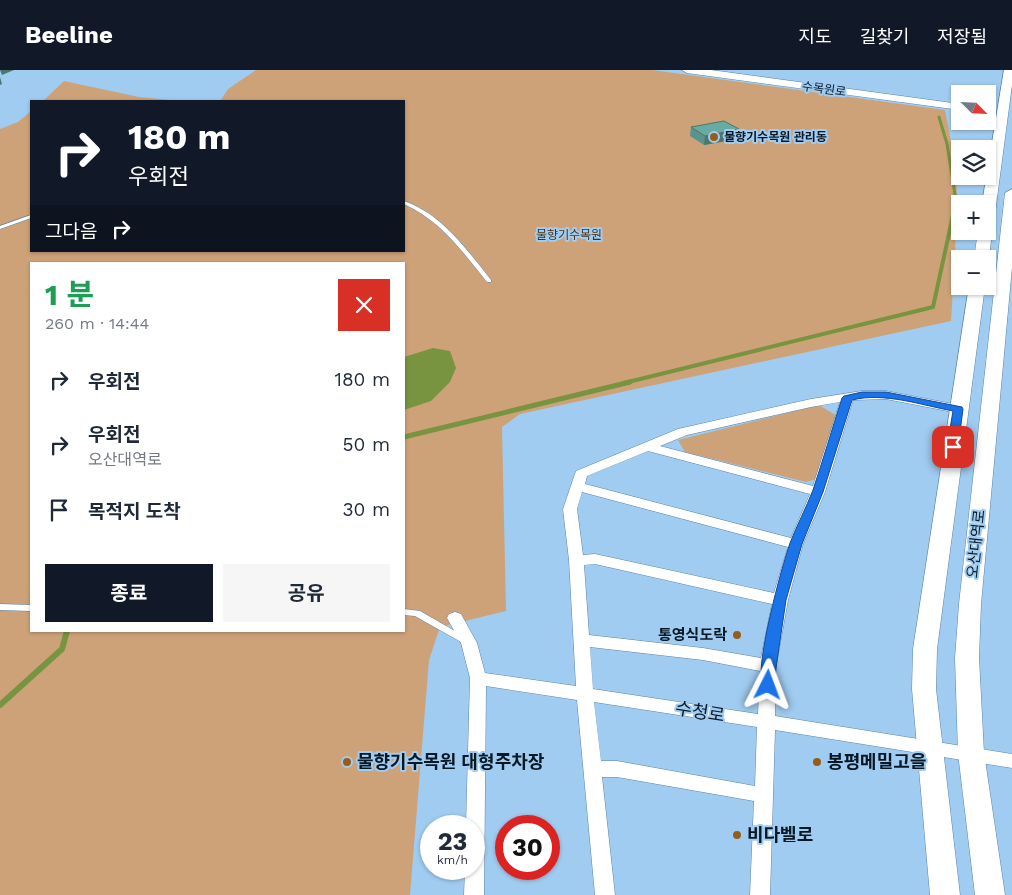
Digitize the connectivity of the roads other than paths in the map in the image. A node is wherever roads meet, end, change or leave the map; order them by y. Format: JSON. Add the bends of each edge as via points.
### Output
{"nodes":[{"id":1,"x":687,"y":70,"type":"edge"},
{"id":2,"x":730,"y":70,"type":"edge"},
{"id":3,"x":1009,"y":70,"type":"edge"},
{"id":4,"x":951,"y":100,"type":"edge"},
{"id":5,"x":951,"y":106,"type":"edge"},
{"id":6,"x":1007,"y":111,"type":"edge"},
{"id":7,"x":1012,"y":193,"type":"edge"},
{"id":8,"x":991,"y":195,"type":"edge"},
{"id":9,"x":405,"y":202,"type":"edge"},
{"id":10,"x":30,"y":216,"type":"edge"},
{"id":11,"x":0,"y":228,"type":"edge"},
{"id":12,"x":489,"y":281,"type":"dead end"},
{"id":13,"x":977,"y":295,"type":"edge"},
{"id":14,"x":847,"y":398,"type":"junction"},
{"id":15,"x":958,"y":409,"type":"junction"},
{"id":16,"x":648,"y":447,"type":"junction"},
{"id":17,"x":577,"y":486,"type":"junction"},
{"id":18,"x":818,"y":492,"type":"junction"},
{"id":19,"x":796,"y":544,"type":"junction"},
{"id":20,"x":576,"y":560,"type":"junction"},
{"id":21,"x":780,"y":600,"type":"junction"},
{"id":22,"x":0,"y":608,"type":"edge"},
{"id":23,"x":30,"y":608,"type":"edge"},
{"id":24,"x":405,"y":612,"type":"edge"},
{"id":25,"x":455,"y":618,"type":"dead end"},
{"id":26,"x":582,"y":640,"type":"junction"},
{"id":27,"x":469,"y":642,"type":"junction"},
{"id":28,"x":768,"y":666,"type":"junction"},
{"id":29,"x":478,"y":678,"type":"junction"},
{"id":30,"x":585,"y":694,"type":"junction"},
{"id":31,"x":768,"y":722,"type":"junction"},
{"id":32,"x":928,"y":746,"type":"junction"},
{"id":33,"x":971,"y":753,"type":"junction"},
{"id":34,"x":1012,"y":761,"type":"edge"},
{"id":35,"x":592,"y":769,"type":"junction"},
{"id":36,"x":764,"y":795,"type":"junction"},
{"id":37,"x":474,"y":895,"type":"edge"},
{"id":38,"x":605,"y":895,"type":"edge"},
{"id":39,"x":760,"y":895,"type":"edge"},
{"id":40,"x":945,"y":895,"type":"edge"},
{"id":41,"x":990,"y":895,"type":"edge"}],
"edges":[{"from":1,"to":5,"type":"main road","name":"수목원로"},
{"from":2,"to":4,"type":"main road","name":"수목원로"},
{"from":3,"to":6,"type":"main road"},
{"from":6,"to":8,"type":"main road"},
{"from":7,"to":33,"type":"main road","name":"오산대역로","via":[[970,604],[967,658]]},
{"from":9,"to":12,"type":"lane","via":[[452,236]]},
{"from":10,"to":11,"type":"lane"},
{"from":13,"to":15,"type":"main road"},
{"from":14,"to":15,"type":"street","via":[[886,395]]},
{"from":14,"to":16,"type":"street","via":[[683,432]]},
{"from":14,"to":18,"type":"street"},
{"from":15,"to":32,"type":"main road","via":[[925,649]]},
{"from":16,"to":17,"type":"street","via":[[581,474]]},
{"from":16,"to":18,"type":"street"},
{"from":17,"to":19,"type":"street"},
{"from":17,"to":20,"type":"street","via":[[570,510]]},
{"from":18,"to":19,"type":"street"},
{"from":19,"to":21,"type":"street"},
{"from":20,"to":21,"type":"street","via":[[594,559]]},
{"from":20,"to":26,"type":"street"},
{"from":21,"to":28,"type":"street"},
{"from":22,"to":23,"type":"lane"},
{"from":24,"to":27,"type":"lane","via":[[417,612]]},
{"from":25,"to":27,"type":"street"},
{"from":26,"to":28,"type":"street","via":[[703,654]]},
{"from":26,"to":30,"type":"street"},
{"from":27,"to":29,"type":"street"},
{"from":28,"to":31,"type":"street"},
{"from":29,"to":30,"type":"street","name":"수청로"},
{"from":29,"to":37,"type":"street"},
{"from":30,"to":31,"type":"street","name":"수청로"},
{"from":30,"to":35,"type":"street"},
{"from":31,"to":32,"type":"street","name":"수청로"},
{"from":31,"to":36,"type":"street"},
{"from":32,"to":33,"type":"street","name":"수청로"},
{"from":32,"to":40,"type":"main road"},
{"from":33,"to":34,"type":"street","name":"수청로"},
{"from":33,"to":41,"type":"main road","name":"오산대역로"},
{"from":35,"to":36,"type":"street","via":[[617,769]]},
{"from":35,"to":38,"type":"street"},
{"from":36,"to":39,"type":"street"}]}
